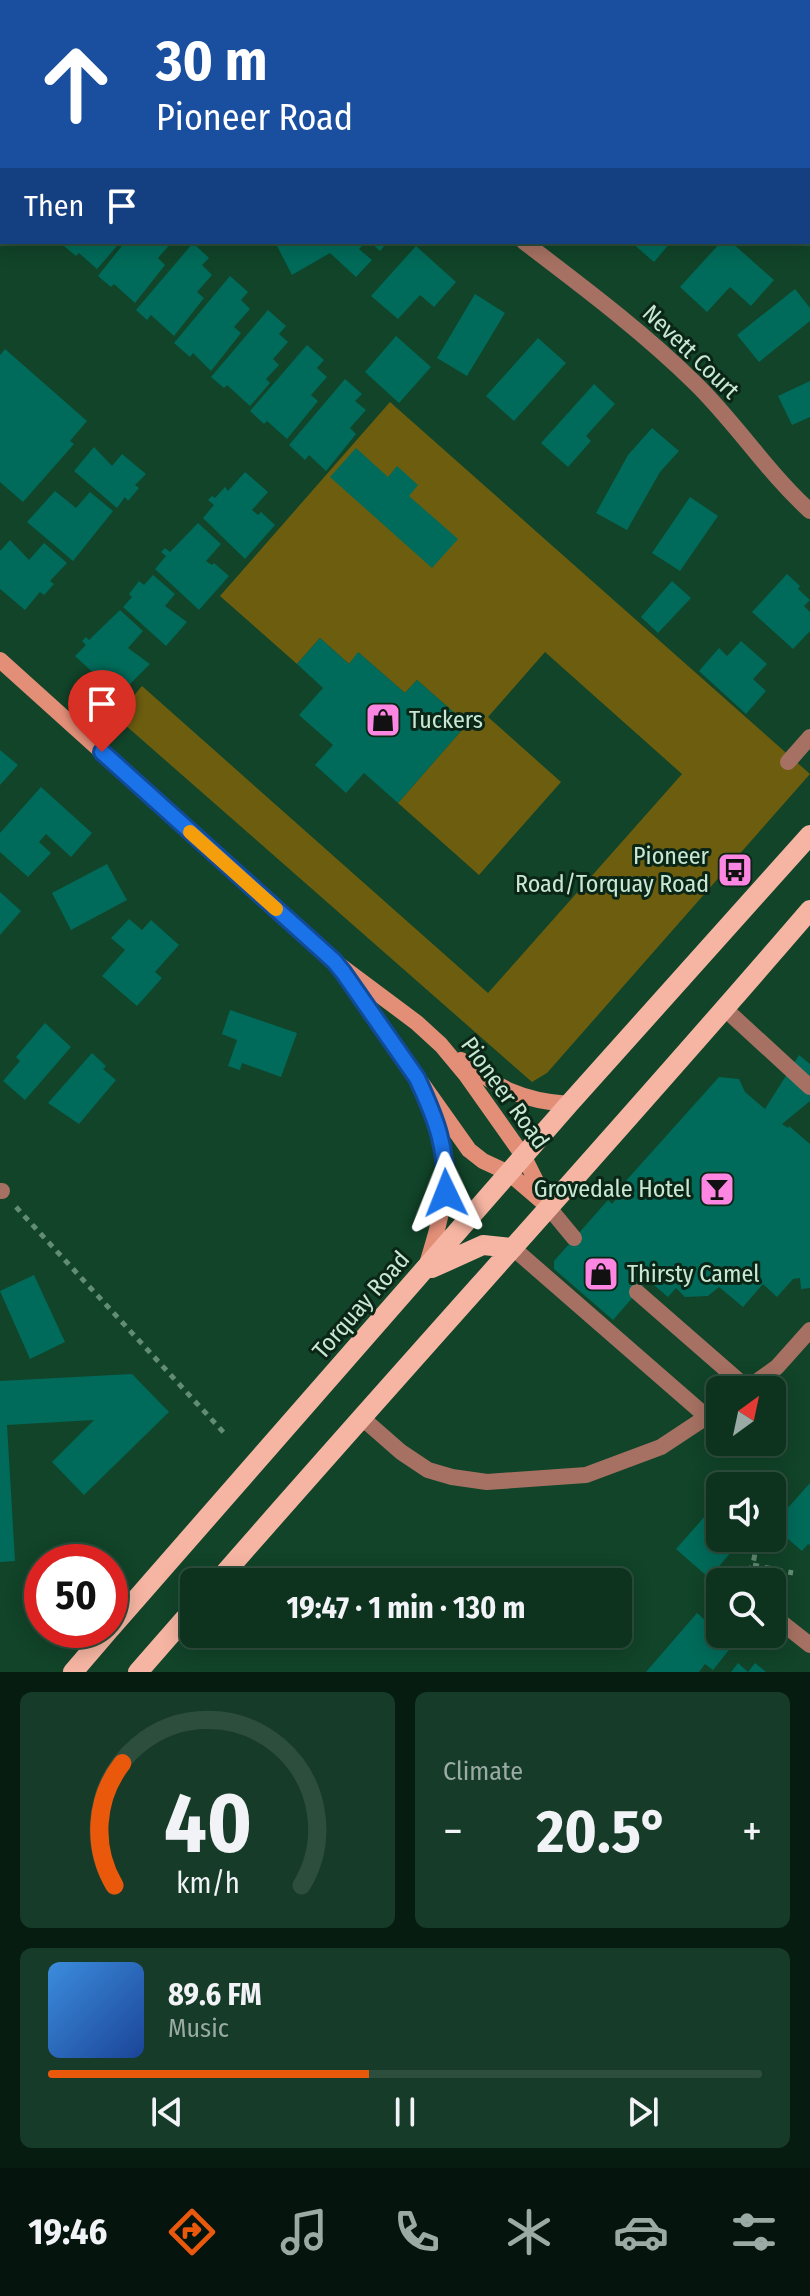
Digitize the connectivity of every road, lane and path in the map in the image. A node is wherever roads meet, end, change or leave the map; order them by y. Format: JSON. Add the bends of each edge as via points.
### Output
{"nodes":[{"id":1,"x":527,"y":244,"type":"edge"},
{"id":2,"x":810,"y":511,"type":"edge"},
{"id":3,"x":0,"y":660,"type":"edge"},
{"id":4,"x":810,"y":737,"type":"edge"},
{"id":5,"x":788,"y":762,"type":"dead end"},
{"id":6,"x":810,"y":835,"type":"edge"},
{"id":7,"x":810,"y":910,"type":"edge"},
{"id":8,"x":334,"y":961,"type":"junction"},
{"id":9,"x":725,"y":1009,"type":"junction"},
{"id":10,"x":441,"y":1045,"type":"junction"},
{"id":11,"x":417,"y":1078,"type":"junction"},
{"id":12,"x":810,"y":1087,"type":"edge"},
{"id":13,"x":569,"y":1104,"type":"junction"},
{"id":14,"x":524,"y":1157,"type":"junction"},
{"id":15,"x":509,"y":1173,"type":"junction"},
{"id":16,"x":1,"y":1191,"type":"edge"},
{"id":17,"x":550,"y":1209,"type":"junction"},
{"id":18,"x":574,"y":1238,"type":"dead end"},
{"id":19,"x":513,"y":1248,"type":"junction"},
{"id":20,"x":425,"y":1271,"type":"junction"},
{"id":21,"x":637,"y":1292,"type":"dead end"},
{"id":22,"x":810,"y":1330,"type":"edge"},
{"id":23,"x":731,"y":1376,"type":"edge"},
{"id":24,"x":764,"y":1376,"type":"edge"},
{"id":25,"x":706,"y":1407,"type":"edge"},
{"id":26,"x":361,"y":1417,"type":"junction"},
{"id":27,"x":706,"y":1418,"type":"edge"},
{"id":28,"x":226,"y":1435,"type":"dead end"},
{"id":29,"x":755,"y":1552,"type":"edge"},
{"id":30,"x":753,"y":1565,"type":"junction"},
{"id":31,"x":229,"y":1568,"type":"edge"},
{"id":32,"x":751,"y":1568,"type":"edge"},
{"id":33,"x":793,"y":1573,"type":"dead end"},
{"id":34,"x":128,"y":1609,"type":"edge"},
{"id":35,"x":180,"y":1624,"type":"edge"},
{"id":36,"x":786,"y":1626,"type":"edge"},
{"id":37,"x":810,"y":1645,"type":"edge"},
{"id":38,"x":94,"y":1648,"type":"edge"},
{"id":39,"x":73,"y":1672,"type":"edge"},
{"id":40,"x":138,"y":1672,"type":"edge"}],
"edges":[{"from":1,"to":2,"type":"street","name":"Nevett Court","via":[[614,311],[696,384]]},
{"from":3,"to":8,"type":"main road","name":"Pioneer Road"},
{"from":4,"to":5,"type":"street"},
{"from":6,"to":13,"type":"main road","name":"Torquay Road"},
{"from":7,"to":9,"type":"main road"},
{"from":8,"to":10,"type":"main road","name":"Pioneer Road"},
{"from":8,"to":11,"type":"main road","name":"Pioneer Road"},
{"from":9,"to":12,"type":"street"},
{"from":9,"to":17,"type":"main road"},
{"from":10,"to":13,"type":"main road","via":[[510,1093]]},
{"from":10,"to":14,"type":"main road","name":"Pioneer Road"},
{"from":11,"to":15,"type":"main road","name":"Pioneer Road","via":[[469,1150]]},
{"from":11,"to":20,"type":"main road","via":[[442,1137],[446,1175],[445,1201]]},
{"from":13,"to":14,"type":"main road","name":"Torquay Road"},
{"from":14,"to":15,"type":"main road","name":"Torquay Road"},
{"from":14,"to":17,"type":"main road","name":"Pioneer Road"},
{"from":15,"to":17,"type":"main road","name":"Pioneer Road"},
{"from":15,"to":20,"type":"main road","name":"Torquay Road"},
{"from":16,"to":28,"type":"path"},
{"from":17,"to":18,"type":"street"},
{"from":17,"to":19,"type":"main road"},
{"from":19,"to":20,"type":"main road","via":[[483,1245]]},
{"from":19,"to":25,"type":"street"},
{"from":19,"to":26,"type":"main road"},
{"from":20,"to":34,"type":"main road","name":"Torquay Road"},
{"from":21,"to":23,"type":"street"},
{"from":22,"to":24,"type":"street"},
{"from":26,"to":27,"type":"street","via":[[428,1470],[487,1482],[586,1475],[661,1447]]},
{"from":26,"to":31,"type":"main road"},
{"from":29,"to":30,"type":"path"},
{"from":30,"to":32,"type":"path"},
{"from":30,"to":33,"type":"path"},
{"from":35,"to":40,"type":"main road"},
{"from":36,"to":37,"type":"street"},
{"from":38,"to":39,"type":"main road","name":"Torquay Road"}]}
